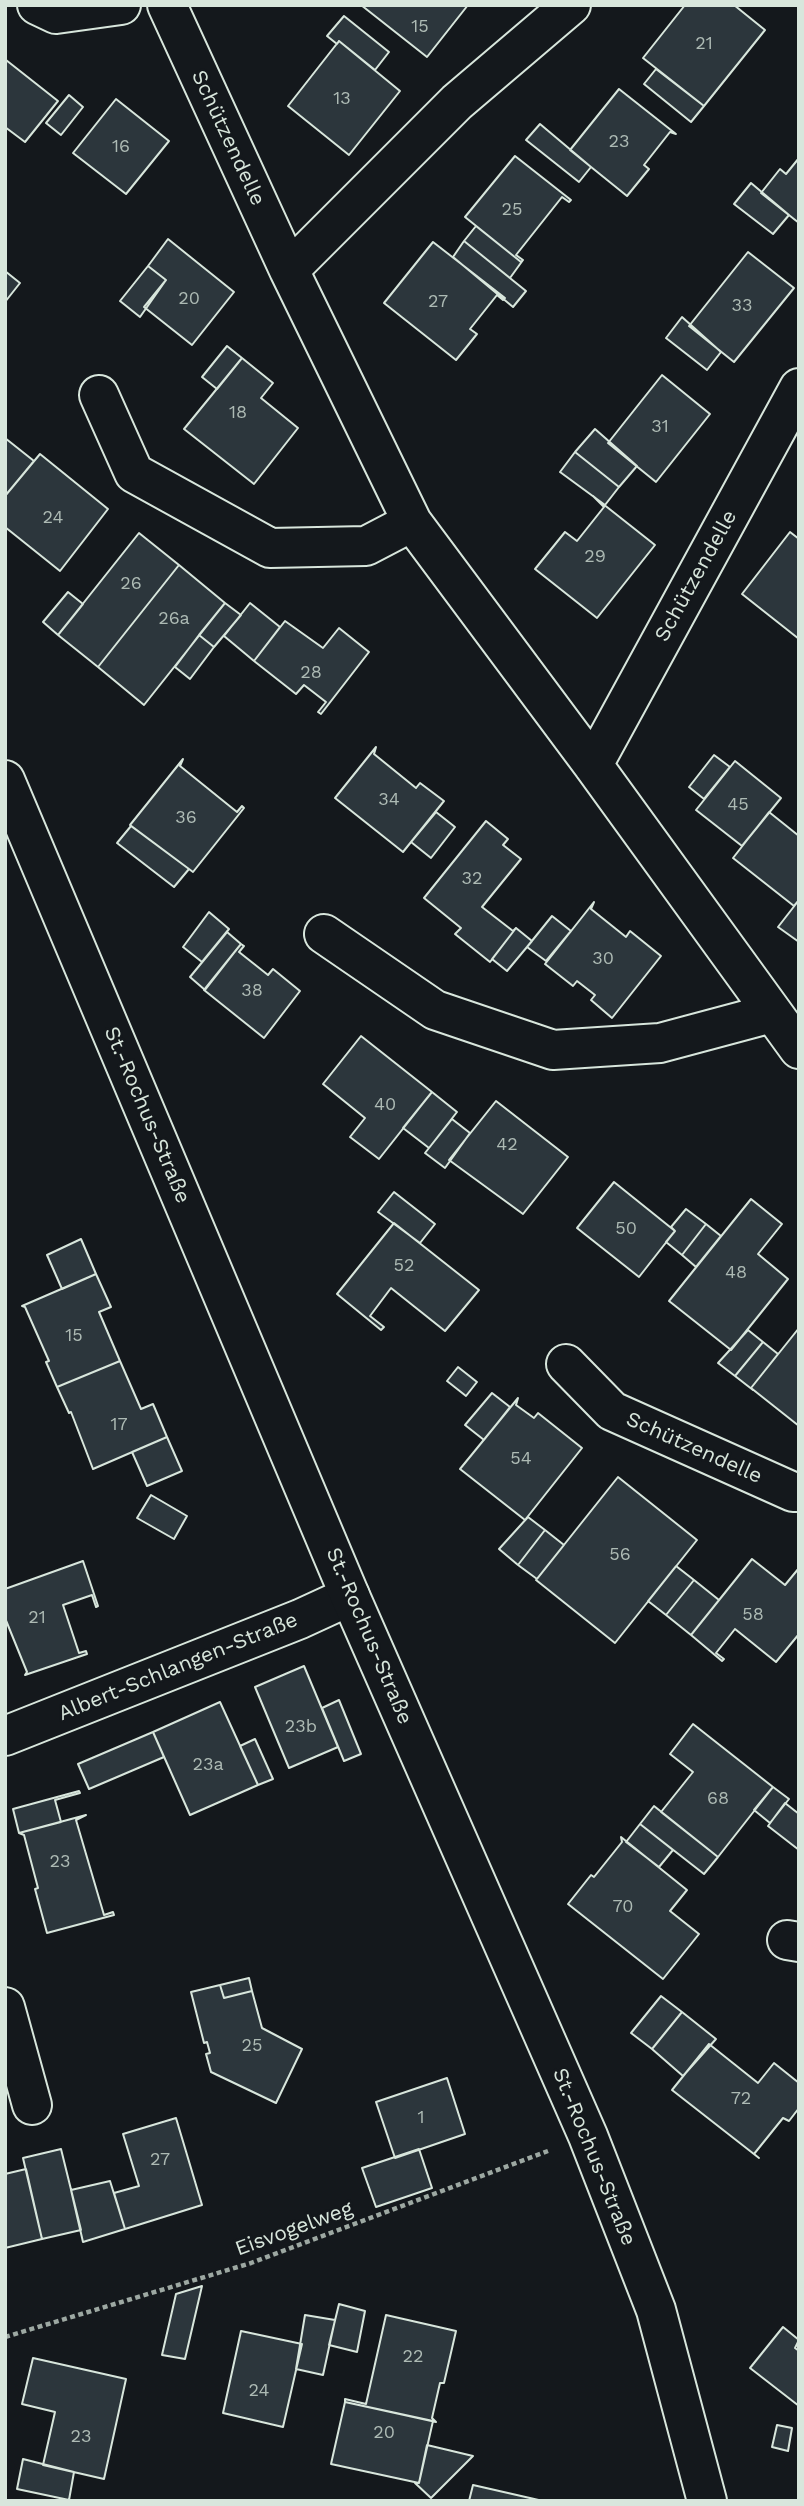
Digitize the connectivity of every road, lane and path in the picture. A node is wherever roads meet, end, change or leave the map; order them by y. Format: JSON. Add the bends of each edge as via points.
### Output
{"nodes":[{"id":1,"x":37,"y":5,"type":"edge"},
{"id":2,"x":121,"y":5,"type":"edge"},
{"id":3,"x":167,"y":5,"type":"edge"},
{"id":4,"x":571,"y":5,"type":"edge"},
{"id":5,"x":289,"y":271,"type":"junction"},
{"id":6,"x":799,"y":388,"type":"edge"},
{"id":7,"x":99,"y":395,"type":"dead end"},
{"id":8,"x":412,"y":522,"type":"junction"},
{"id":9,"x":593,"y":765,"type":"junction"},
{"id":10,"x":5,"y":780,"type":"edge"},
{"id":11,"x":324,"y":934,"type":"dead end"},
{"id":12,"x":772,"y":1013,"type":"junction"},
{"id":13,"x":799,"y":1049,"type":"edge"},
{"id":14,"x":566,"y":1364,"type":"dead end"},
{"id":15,"x":799,"y":1492,"type":"edge"},
{"id":16,"x":351,"y":1596,"type":"junction"},
{"id":17,"x":5,"y":1736,"type":"edge"},
{"id":18,"x":5,"y":2007,"type":"edge"},
{"id":19,"x":32,"y":2105,"type":"dead end"},
{"id":20,"x":588,"y":2136,"type":"junction"},
{"id":21,"x":5,"y":2337,"type":"edge"},
{"id":22,"x":707,"y":2501,"type":"edge"}],
"edges":[{"from":1,"to":2,"type":"street","via":[[56,14]]},
{"from":3,"to":5,"type":"street","name":"Schützendelle"},
{"from":4,"to":5,"type":"street","via":[[457,102]]},
{"from":5,"to":8,"type":"street","name":"Schützendelle"},
{"from":6,"to":9,"type":"street","name":"Schützendelle"},
{"from":7,"to":8,"type":"street","via":[[134,473],[270,548],[366,546]]},
{"from":8,"to":9,"type":"street","name":"Schützendelle"},
{"from":9,"to":12,"type":"street","name":"Schützendelle"},
{"from":10,"to":16,"type":"street","name":"St.-Rochus-Straße"},
{"from":11,"to":12,"type":"street","via":[[435,1010],[553,1050],[660,1043]]},
{"from":12,"to":13,"type":"street","name":"Schützendelle"},
{"from":14,"to":15,"type":"street","name":"Schützendelle","via":[[612,1411]]},
{"from":16,"to":17,"type":"street","name":"Albert-Schlangen-Straße"},
{"from":16,"to":20,"type":"street","name":"St.-Rochus-Straße"},
{"from":18,"to":19,"type":"street"},
{"from":20,"to":21,"type":"path","name":"Eisvogelweg","via":[[251,2263]]},
{"from":20,"to":22,"type":"street","name":"St.-Rochus-Straße","via":[[656,2310]]}]}
